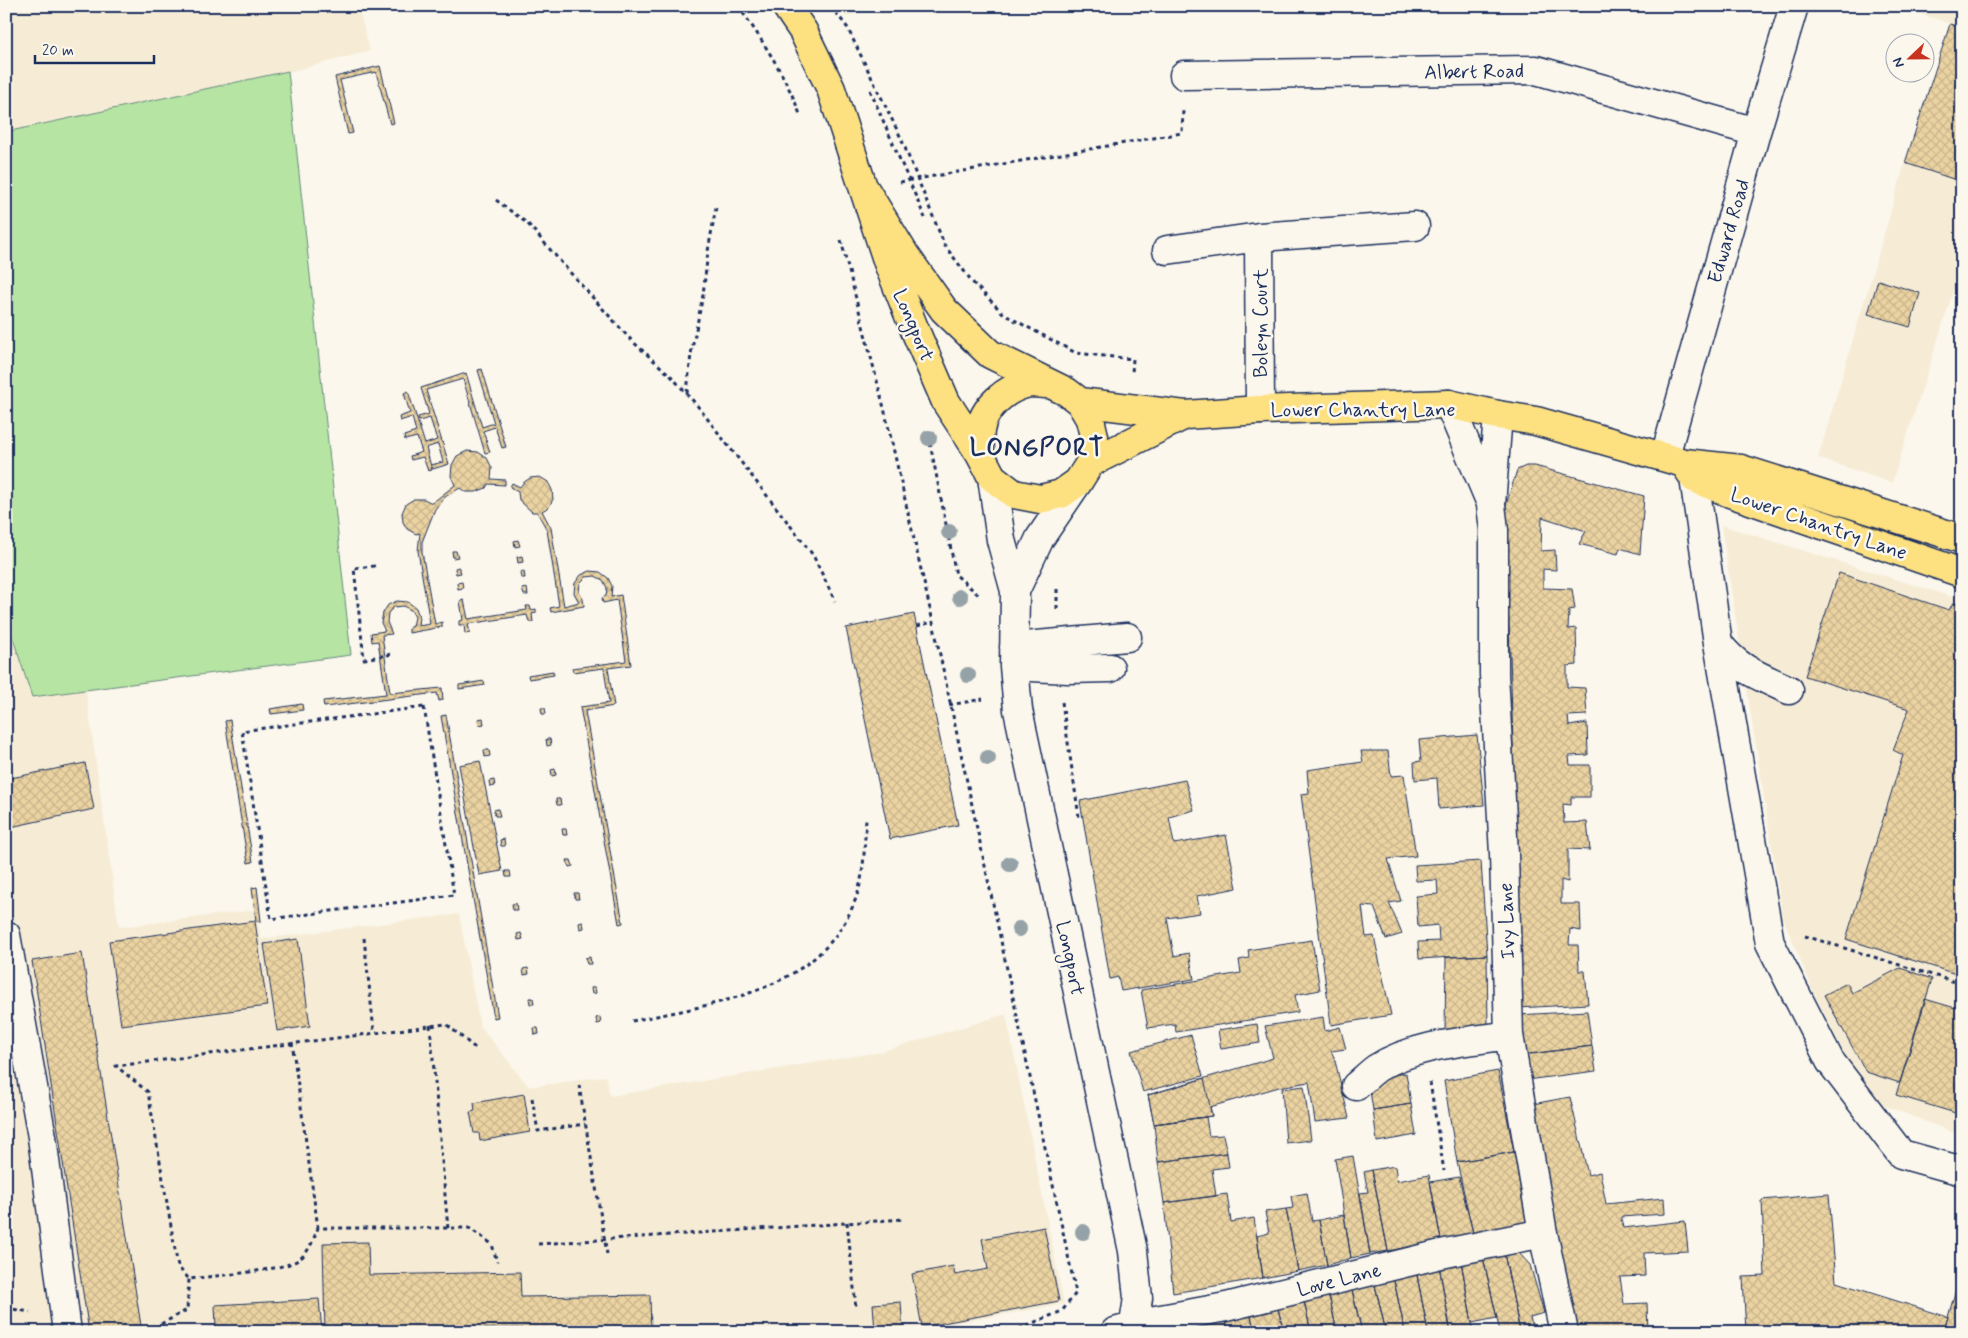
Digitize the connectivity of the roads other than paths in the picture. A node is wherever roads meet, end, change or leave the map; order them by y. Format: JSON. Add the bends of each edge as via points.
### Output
{"nodes":[{"id":1,"x":786,"y":6,"type":"edge"},
{"id":2,"x":1794,"y":6,"type":"edge"},
{"id":3,"x":1184,"y":75,"type":"dead end"},
{"id":4,"x":1756,"y":132,"type":"junction"},
{"id":5,"x":864,"y":188,"type":"junction"},
{"id":6,"x":1415,"y":226,"type":"dead end"},
{"id":7,"x":1259,"y":237,"type":"junction"},
{"id":8,"x":1167,"y":250,"type":"dead end"},
{"id":9,"x":1049,"y":384,"type":"junction"},
{"id":10,"x":1080,"y":402,"type":"junction"},
{"id":11,"x":1449,"y":404,"type":"junction"},
{"id":12,"x":1260,"y":410,"type":"junction"},
{"id":13,"x":1185,"y":415,"type":"junction"},
{"id":14,"x":1498,"y":415,"type":"junction"},
{"id":15,"x":986,"y":466,"type":"junction"},
{"id":16,"x":1681,"y":466,"type":"junction"},
{"id":17,"x":1084,"y":472,"type":"junction"},
{"id":18,"x":1491,"y":505,"type":"junction"},
{"id":19,"x":1962,"y":539,"type":"edge"},
{"id":20,"x":1962,"y":572,"type":"edge"},
{"id":21,"x":1015,"y":591,"type":"junction"},
{"id":22,"x":1127,"y":637,"type":"dead end"},
{"id":23,"x":1718,"y":642,"type":"junction"},
{"id":24,"x":1014,"y":657,"type":"junction"},
{"id":25,"x":1110,"y":668,"type":"dead end"},
{"id":26,"x":1789,"y":690,"type":"dead end"},
{"id":27,"x":6,"y":935,"type":"edge"},
{"id":28,"x":1509,"y":1035,"type":"junction"},
{"id":29,"x":1356,"y":1086,"type":"dead end"},
{"id":30,"x":1962,"y":1171,"type":"edge"},
{"id":31,"x":1543,"y":1233,"type":"junction"},
{"id":32,"x":1128,"y":1329,"type":"edge"},
{"id":33,"x":67,"y":1332,"type":"edge"},
{"id":34,"x":1564,"y":1332,"type":"edge"}],
"edges":[{"from":1,"to":5,"type":"main road","name":"Longport","via":[[803,31],[831,89]]},
{"from":2,"to":4,"type":"street","name":"Edward Road"},
{"from":3,"to":4,"type":"street","name":"Albert Road","via":[[1536,70]]},
{"from":4,"to":16,"type":"street","name":"Edward Road"},
{"from":5,"to":9,"type":"main road","name":"Longport","via":[[944,310],[990,354]]},
{"from":5,"to":15,"type":"main road","name":"Longport","via":[[888,263],[946,402]]},
{"from":6,"to":7,"type":"street","name":"Boleyn Court"},
{"from":7,"to":8,"type":"street","name":"Boleyn Court"},
{"from":7,"to":12,"type":"street","name":"Boleyn Court"},
{"from":9,"to":10,"type":"main road","name":"Longport"},
{"from":9,"to":15,"type":"main road","name":"Longport","via":[[1030,383],[1012,389],[1002,394],[988,409],[980,430]]},
{"from":10,"to":13,"type":"main road","name":"Lower Chantry Lane"},
{"from":10,"to":17,"type":"main road","name":"Longport","via":[[1090,419],[1094,436]]},
{"from":11,"to":12,"type":"main road","name":"Lower Chantry Lane"},
{"from":11,"to":14,"type":"main road","name":"Lower Chantry Lane"},
{"from":11,"to":18,"type":"street","name":"Ivy Lane"},
{"from":12,"to":13,"type":"main road","name":"Lower Chantry Lane"},
{"from":13,"to":17,"type":"main road","name":"Lower Chantry Lane"},
{"from":14,"to":16,"type":"main road","name":"Lower Chantry Lane","via":[[1536,421]]},
{"from":14,"to":18,"type":"street","name":"Ivy Lane"},
{"from":15,"to":17,"type":"main road","name":"Longport","via":[[1014,494],[1040,499],[1061,494]]},
{"from":15,"to":21,"type":"street","name":"Longport"},
{"from":16,"to":19,"type":"main road","name":"Lower Chantry Lane","via":[[1741,469]]},
{"from":16,"to":20,"type":"main road","name":"Lower Chantry Lane","via":[[1730,493]]},
{"from":16,"to":23,"type":"street"},
{"from":17,"to":21,"type":"street","name":"Longport","via":[[1040,538]]},
{"from":18,"to":28,"type":"street","name":"Ivy Lane","via":[[1494,530],[1494,674],[1504,854]]},
{"from":21,"to":24,"type":"street","name":"Longport"},
{"from":22,"to":24,"type":"street"},
{"from":23,"to":26,"type":"street","via":[[1726,654],[1750,673]]},
{"from":23,"to":30,"type":"street","via":[[1770,943],[1830,1061],[1901,1154]]},
{"from":24,"to":25,"type":"street","via":[[1068,670]]},
{"from":24,"to":32,"type":"street","name":"Longport","via":[[1018,710],[1131,1242],[1138,1298]]},
{"from":27,"to":33,"type":"street","via":[[42,1137]]},
{"from":28,"to":29,"type":"street","via":[[1420,1050],[1377,1068]]},
{"from":28,"to":31,"type":"street","name":"Ivy Lane"},
{"from":31,"to":32,"type":"street","name":"Love Lane","via":[[1441,1254]]},
{"from":31,"to":34,"type":"street","name":"Ivy Lane"}]}
